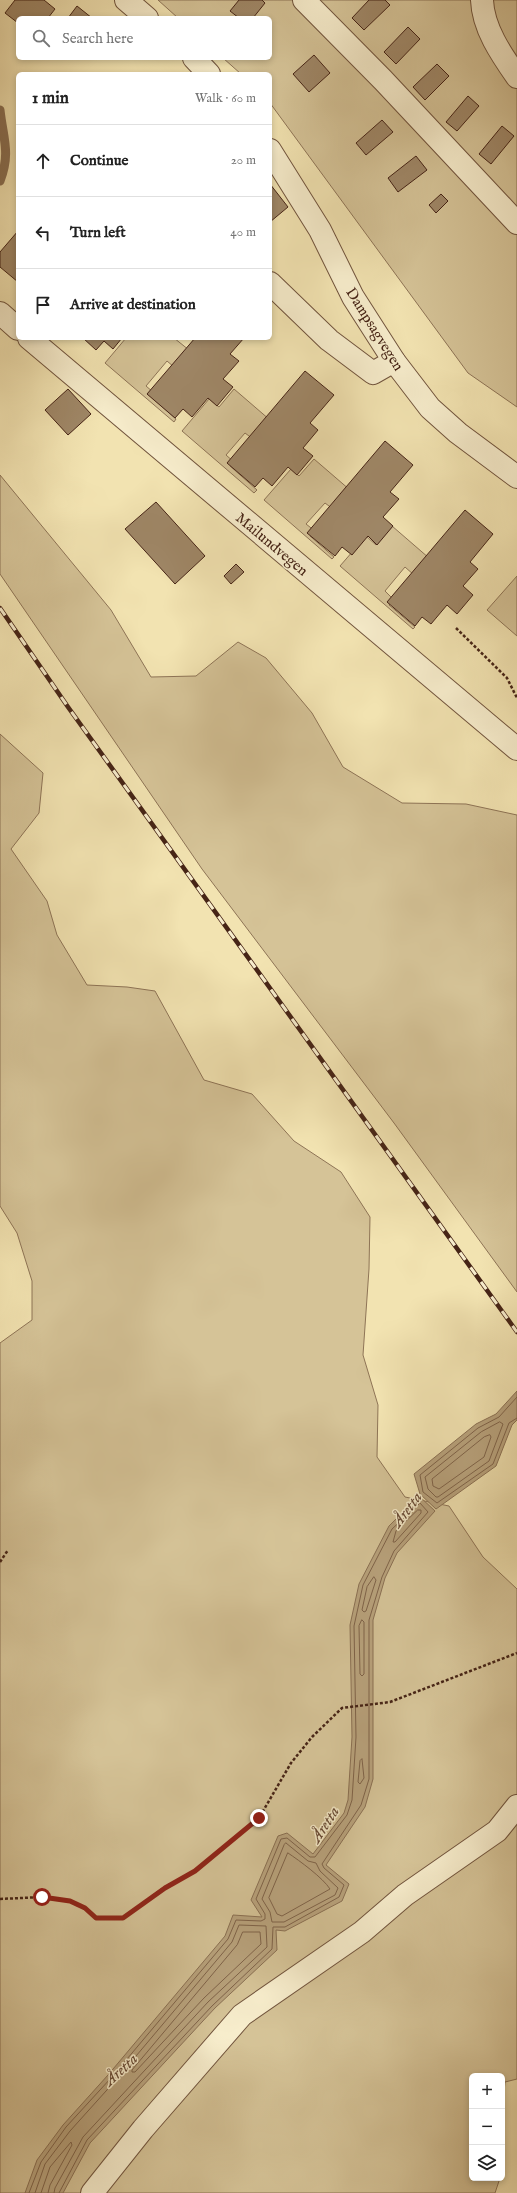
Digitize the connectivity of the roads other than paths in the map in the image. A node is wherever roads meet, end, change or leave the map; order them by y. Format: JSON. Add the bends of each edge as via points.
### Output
{"nodes":[{"id":1,"x":126,"y":0,"type":"edge"},
{"id":2,"x":304,"y":0,"type":"edge"},
{"id":3,"x":482,"y":0,"type":"edge"},
{"id":4,"x":146,"y":16,"type":"edge"},
{"id":5,"x":196,"y":60,"type":"edge"},
{"id":6,"x":207,"y":72,"type":"edge"},
{"id":7,"x":517,"y":77,"type":"edge"},
{"id":8,"x":272,"y":153,"type":"edge"},
{"id":9,"x":517,"y":222,"type":"edge"},
{"id":10,"x":272,"y":285,"type":"edge"},
{"id":11,"x":0,"y":313,"type":"edge"},
{"id":12,"x":16,"y":326,"type":"edge"},
{"id":13,"x":31,"y":340,"type":"edge"},
{"id":14,"x":394,"y":361,"type":"junction"},
{"id":15,"x":517,"y":477,"type":"edge"},
{"id":16,"x":517,"y":749,"type":"edge"},
{"id":17,"x":517,"y":1806,"type":"edge"},
{"id":18,"x":92,"y":2193,"type":"edge"}],
"edges":[{"from":1,"to":4,"type":"street"},
{"from":2,"to":9,"type":"street"},
{"from":3,"to":7,"type":"street","via":[[485,21]]},
{"from":5,"to":6,"type":"street"},
{"from":8,"to":14,"type":"street","name":"Dampsagvegen","via":[[320,230],[353,297]]},
{"from":10,"to":14,"type":"street","via":[[329,340],[373,373]]},
{"from":11,"to":12,"type":"street"},
{"from":13,"to":16,"type":"street","name":"Mailundvegen"},
{"from":14,"to":15,"type":"street","name":"Dampsagvegen","via":[[430,408],[458,433]]},
{"from":17,"to":18,"type":"street","via":[[497,1831],[405,1895],[362,1932],[242,2015],[143,2129]]}]}
